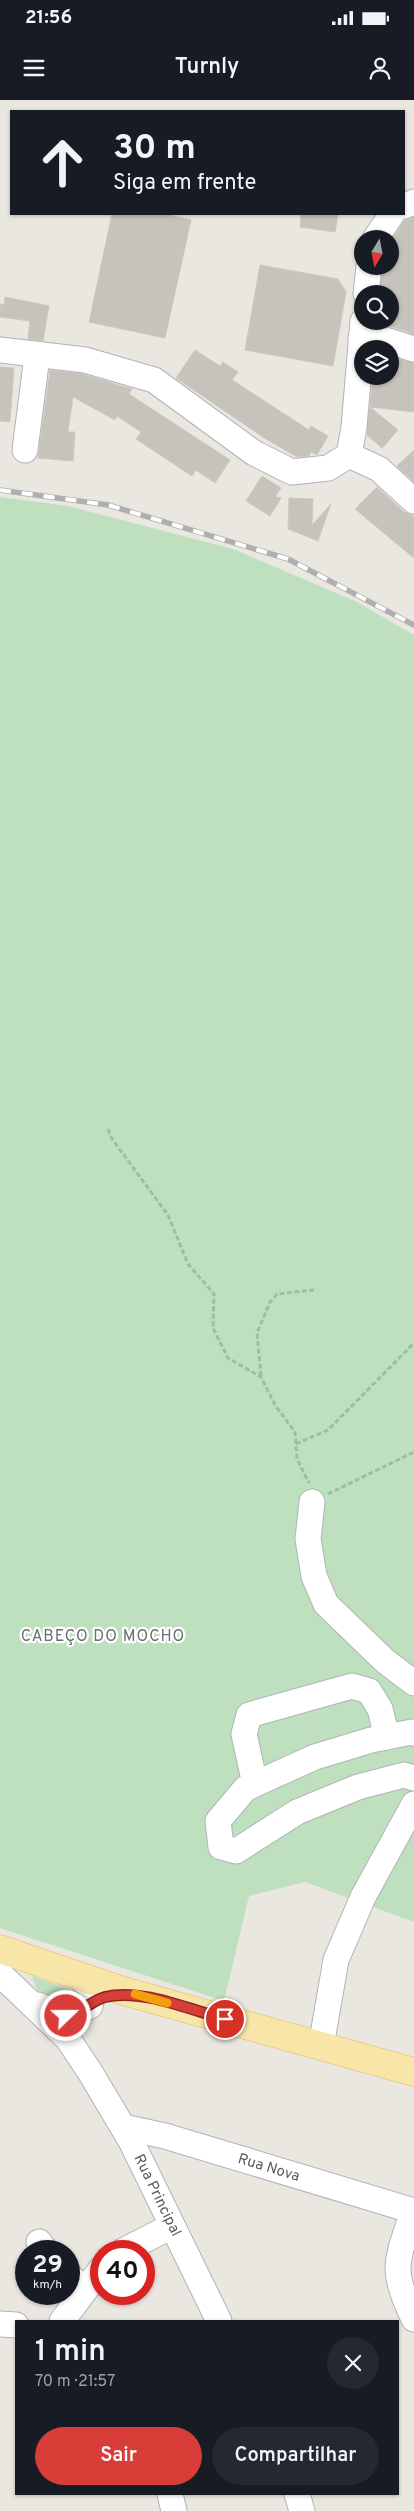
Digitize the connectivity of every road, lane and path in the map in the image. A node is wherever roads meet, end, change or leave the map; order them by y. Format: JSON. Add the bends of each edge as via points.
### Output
{"nodes":[{"id":1,"x":391,"y":215,"type":"edge"},
{"id":2,"x":381,"y":230,"type":"edge"},
{"id":3,"x":362,"y":330,"type":"edge"},
{"id":4,"x":0,"y":350,"type":"edge"},
{"id":5,"x":414,"y":350,"type":"edge"},
{"id":6,"x":37,"y":356,"type":"junction"},
{"id":7,"x":26,"y":450,"type":"dead end"},
{"id":8,"x":349,"y":455,"type":"junction"},
{"id":9,"x":414,"y":501,"type":"edge"},
{"id":10,"x":108,"y":1129,"type":"dead end"},
{"id":11,"x":314,"y":1290,"type":"dead end"},
{"id":12,"x":414,"y":1343,"type":"edge"},
{"id":13,"x":261,"y":1377,"type":"junction"},
{"id":14,"x":296,"y":1444,"type":"junction"},
{"id":15,"x":414,"y":1452,"type":"edge"},
{"id":16,"x":312,"y":1502,"type":"junction"},
{"id":17,"x":414,"y":1683,"type":"edge"},
{"id":18,"x":414,"y":1733,"type":"edge"},
{"id":19,"x":387,"y":1737,"type":"junction"},
{"id":20,"x":414,"y":1778,"type":"edge"},
{"id":21,"x":255,"y":1784,"type":"junction"},
{"id":22,"x":414,"y":1804,"type":"edge"},
{"id":23,"x":0,"y":1950,"type":"edge"},
{"id":24,"x":41,"y":1964,"type":"junction"},
{"id":25,"x":0,"y":1974,"type":"edge"},
{"id":26,"x":77,"y":1976,"type":"junction"},
{"id":27,"x":134,"y":1994,"type":"junction"},
{"id":28,"x":28,"y":1999,"type":"junction"},
{"id":29,"x":90,"y":2006,"type":"junction"},
{"id":30,"x":321,"y":2046,"type":"junction"},
{"id":31,"x":90,"y":2072,"type":"junction"},
{"id":32,"x":414,"y":2072,"type":"edge"},
{"id":33,"x":123,"y":2127,"type":"junction"},
{"id":34,"x":413,"y":2211,"type":"edge"},
{"id":35,"x":172,"y":2226,"type":"junction"},
{"id":36,"x":145,"y":2240,"type":"edge"},
{"id":37,"x":68,"y":2305,"type":"edge"},
{"id":38,"x":414,"y":2319,"type":"edge"},
{"id":39,"x":62,"y":2320,"type":"edge"},
{"id":40,"x":219,"y":2320,"type":"edge"},
{"id":41,"x":0,"y":2324,"type":"edge"},
{"id":42,"x":15,"y":2325,"type":"edge"},
{"id":43,"x":170,"y":2495,"type":"edge"},
{"id":44,"x":297,"y":2495,"type":"edge"},
{"id":45,"x":174,"y":2511,"type":"edge"},
{"id":46,"x":302,"y":2511,"type":"edge"}],
"edges":[{"from":1,"to":2,"type":"street"},
{"from":3,"to":5,"type":"street"},
{"from":3,"to":8,"type":"street"},
{"from":4,"to":6,"type":"street"},
{"from":6,"to":7,"type":"street"},
{"from":6,"to":8,"type":"street","via":[[85,360],[154,380],[254,453],[292,472],[328,468]]},
{"from":8,"to":9,"type":"street","via":[[379,469]]},
{"from":10,"to":13,"type":"path","via":[[168,1215],[188,1264],[214,1294],[213,1328],[228,1358]]},
{"from":11,"to":13,"type":"path","via":[[278,1294],[270,1302],[258,1333]]},
{"from":12,"to":14,"type":"path","via":[[328,1430]]},
{"from":13,"to":14,"type":"path","via":[[274,1405],[295,1432]]},
{"from":14,"to":16,"type":"path","via":[[297,1459],[314,1492]]},
{"from":15,"to":16,"type":"path"},
{"from":16,"to":17,"type":"street","via":[[308,1539],[314,1576],[326,1604]]},
{"from":18,"to":19,"type":"street"},
{"from":19,"to":21,"type":"street","via":[[315,1757]]},
{"from":19,"to":21,"type":"street","via":[[380,1708],[369,1692],[352,1686],[249,1715],[244,1734]]},
{"from":20,"to":21,"type":"street","via":[[404,1775],[358,1787],[296,1812],[236,1851],[221,1847],[218,1821],[245,1789]]},
{"from":22,"to":30,"type":"street","via":[[363,1897],[336,1960]]},
{"from":23,"to":24,"type":"main road"},
{"from":24,"to":26,"type":"main road"},
{"from":24,"to":28,"type":"street","via":[[29,1967],[22,1974],[22,1986]]},
{"from":25,"to":28,"type":"street","name":"Rua Principal"},
{"from":26,"to":27,"type":"main road"},
{"from":26,"to":29,"type":"street","via":[[89,1985],[93,1993]]},
{"from":27,"to":29,"type":"street","name":"Rua Principal","via":[[103,1997]]},
{"from":27,"to":30,"type":"main road"},
{"from":28,"to":29,"type":"street","name":"Rua Principal","via":[[66,2016]]},
{"from":28,"to":31,"type":"street","name":"Rua Principal","via":[[68,2039]]},
{"from":29,"to":31,"type":"street","name":"Rua Principal","via":[[83,2017],[79,2035]]},
{"from":30,"to":32,"type":"main road"},
{"from":31,"to":33,"type":"street","name":"Rua Principal"},
{"from":33,"to":34,"type":"street","name":"Rua Nova","via":[[165,2136]]},
{"from":33,"to":35,"type":"street","name":"Rua Principal"},
{"from":34,"to":38,"type":"street","via":[[396,2266],[400,2292]]},
{"from":35,"to":36,"type":"street"},
{"from":35,"to":40,"type":"street","name":"Rua Principal"},
{"from":37,"to":39,"type":"street"},
{"from":41,"to":42,"type":"street"},
{"from":43,"to":45,"type":"street"},
{"from":44,"to":46,"type":"street"}]}
